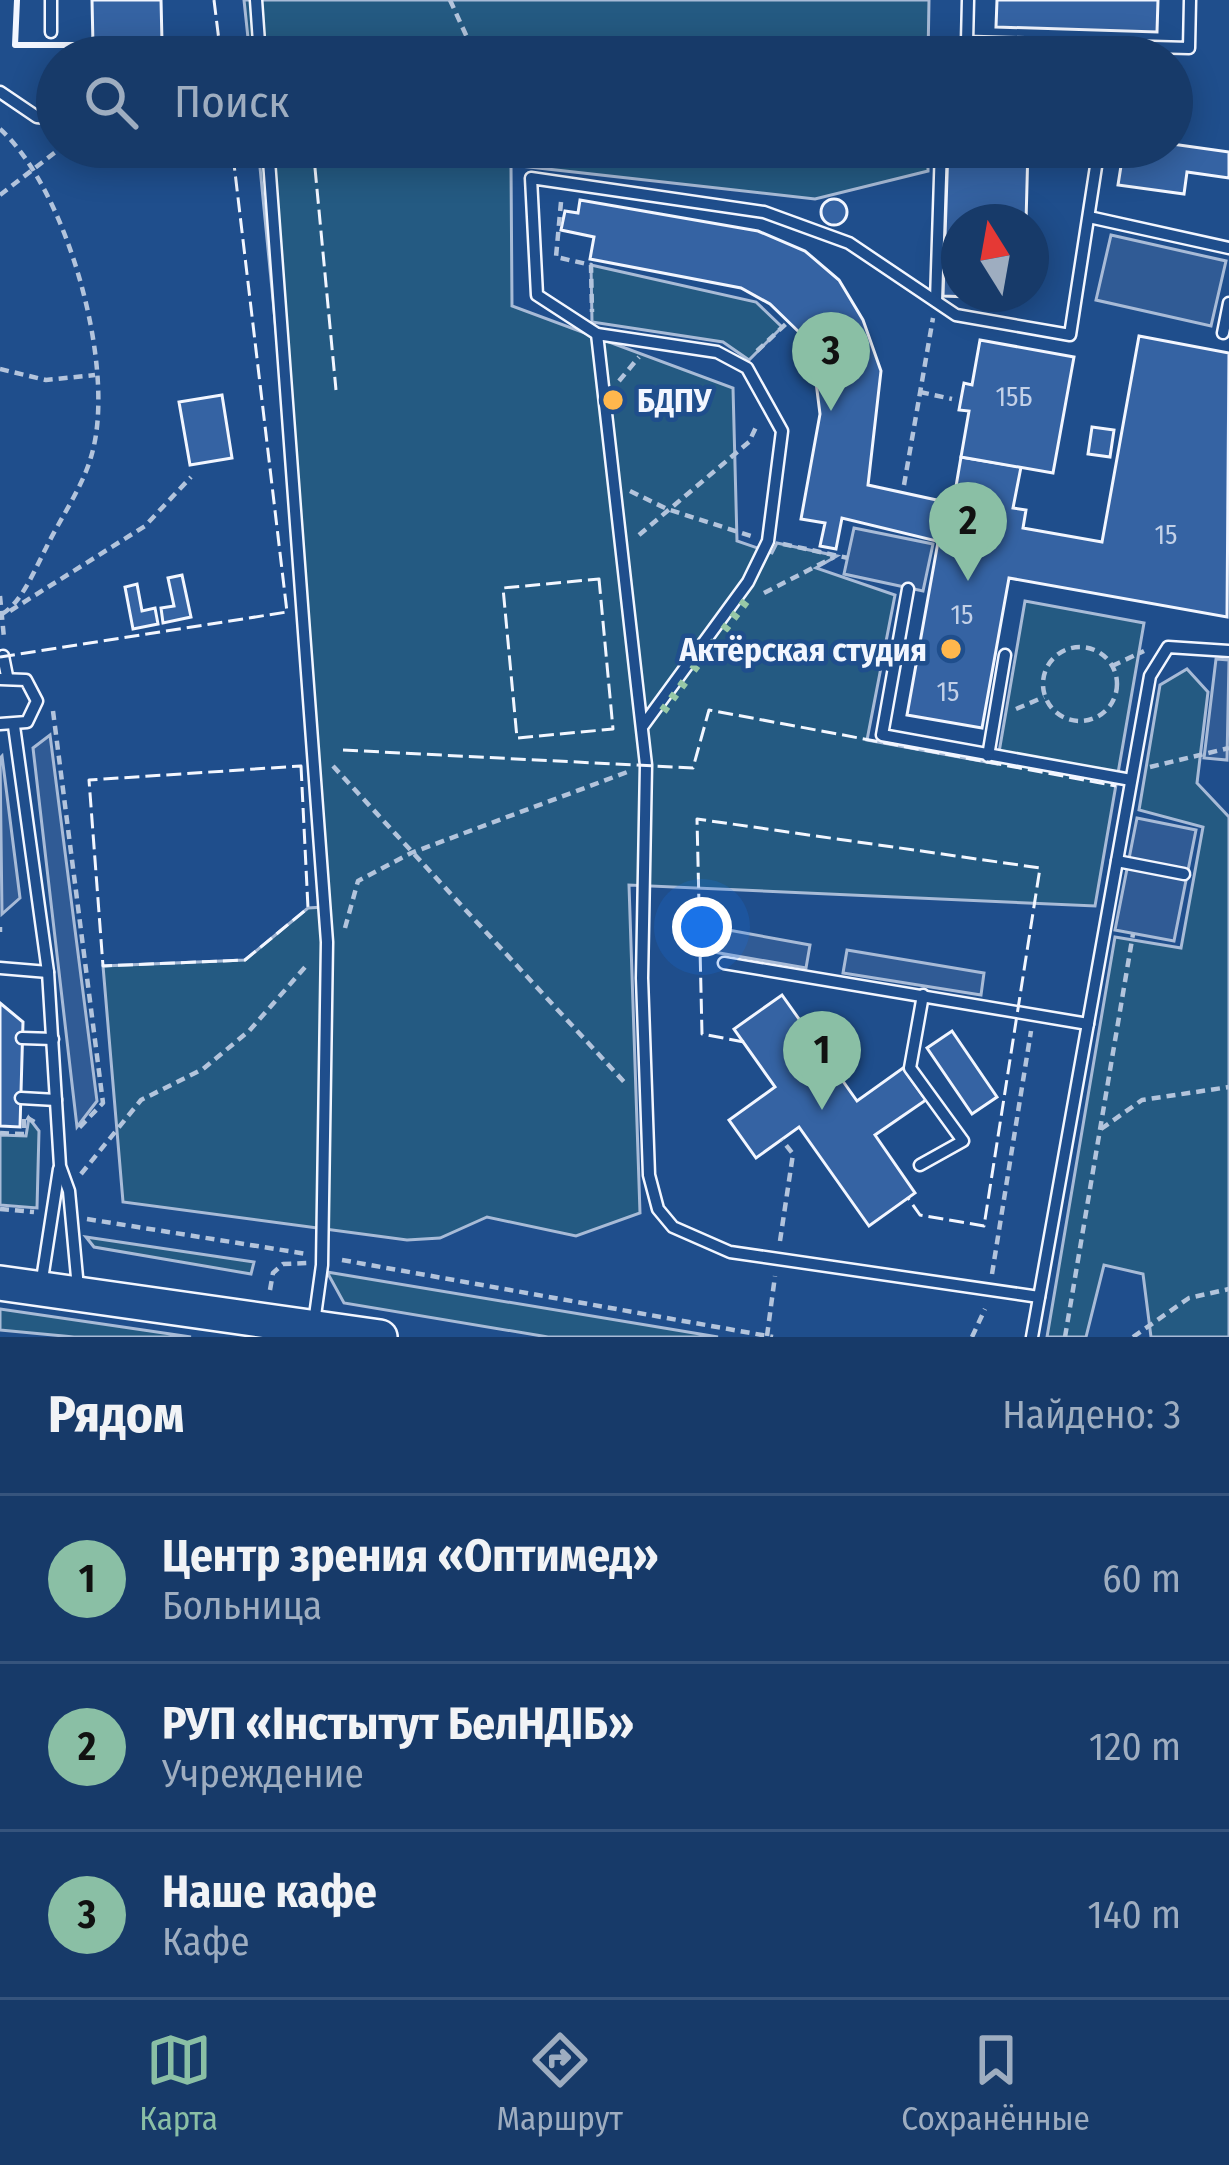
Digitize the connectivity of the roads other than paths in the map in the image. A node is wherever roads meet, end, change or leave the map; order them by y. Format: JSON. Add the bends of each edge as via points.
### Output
{"nodes":[{"id":1,"x":51,"y":0,"type":"edge"},
{"id":2,"x":256,"y":0,"type":"edge"},
{"id":3,"x":968,"y":0,"type":"edge"},
{"id":4,"x":1190,"y":0,"type":"edge"},
{"id":5,"x":51,"y":32,"type":"dead end"},
{"id":6,"x":259,"y":36,"type":"edge"},
{"id":7,"x":968,"y":36,"type":"edge"},
{"id":8,"x":1189,"y":36,"type":"edge"},
{"id":9,"x":0,"y":92,"type":"edge"},
{"id":10,"x":36,"y":116,"type":"edge"},
{"id":11,"x":270,"y":168,"type":"edge"},
{"id":12,"x":940,"y":168,"type":"edge"},
{"id":13,"x":1096,"y":168,"type":"edge"},
{"id":14,"x":1089,"y":218,"type":"junction"},
{"id":15,"x":1229,"y":248,"type":"edge"},
{"id":16,"x":936,"y":301,"type":"junction"},
{"id":17,"x":1229,"y":304,"type":"edge"},
{"id":18,"x":1223,"y":333,"type":"dead end"},
{"id":19,"x":597,"y":334,"type":"junction"},
{"id":20,"x":908,"y":589,"type":"dead end"},
{"id":21,"x":1229,"y":651,"type":"edge"},
{"id":22,"x":1005,"y":655,"type":"dead end"},
{"id":23,"x":3,"y":656,"type":"edge"},
{"id":24,"x":3,"y":678,"type":"edge"},
{"id":25,"x":0,"y":724,"type":"edge"},
{"id":26,"x":14,"y":726,"type":"junction"},
{"id":27,"x":642,"y":727,"type":"junction"},
{"id":28,"x":988,"y":756,"type":"junction"},
{"id":29,"x":1132,"y":776,"type":"junction"},
{"id":30,"x":1117,"y":861,"type":"junction"},
{"id":31,"x":1184,"y":874,"type":"dead end"},
{"id":32,"x":724,"y":963,"type":"dead end"},
{"id":33,"x":0,"y":968,"type":"edge"},
{"id":34,"x":48,"y":972,"type":"junction"},
{"id":35,"x":923,"y":995,"type":"junction"},
{"id":36,"x":1088,"y":1024,"type":"junction"},
{"id":37,"x":22,"y":1038,"type":"dead end"},
{"id":38,"x":53,"y":1039,"type":"junction"},
{"id":39,"x":21,"y":1098,"type":"dead end"},
{"id":40,"x":56,"y":1100,"type":"junction"},
{"id":41,"x":920,"y":1165,"type":"dead end"},
{"id":42,"x":60,"y":1166,"type":"junction"},
{"id":43,"x":0,"y":1283,"type":"edge"},
{"id":44,"x":41,"y":1287,"type":"junction"},
{"id":45,"x":78,"y":1292,"type":"junction"},
{"id":46,"x":1039,"y":1297,"type":"junction"},
{"id":47,"x":314,"y":1327,"type":"junction"},
{"id":48,"x":380,"y":1337,"type":"edge"},
{"id":49,"x":1032,"y":1337,"type":"edge"}],
"edges":[{"from":1,"to":5,"type":"lane"},
{"from":2,"to":6,"type":"lane"},
{"from":3,"to":7,"type":"lane"},
{"from":4,"to":8,"type":"lane"},
{"from":9,"to":10,"type":"lane"},
{"from":11,"to":47,"type":"lane","via":[[317,748],[329,1030]]},
{"from":12,"to":16,"type":"lane"},
{"from":13,"to":14,"type":"lane"},
{"from":14,"to":15,"type":"lane"},
{"from":14,"to":16,"type":"lane","via":[[1070,335],[956,314]]},
{"from":16,"to":19,"type":"lane","via":[[849,243],[764,212],[531,178],[537,295]]},
{"from":17,"to":18,"type":"lane"},
{"from":19,"to":27,"type":"lane"},
{"from":19,"to":27,"type":"lane","via":[[717,352],[747,368],[782,431],[768,541],[748,582]]},
{"from":20,"to":28,"type":"lane","via":[[882,735]]},
{"from":21,"to":29,"type":"lane","via":[[1183,644],[1156,658]]},
{"from":22,"to":28,"type":"lane"},
{"from":23,"to":24,"type":"lane"},
{"from":24,"to":26,"type":"lane","via":[[26,680],[37,700],[33,716]]},
{"from":25,"to":26,"type":"lane"},
{"from":26,"to":34,"type":"lane"},
{"from":27,"to":46,"type":"lane","via":[[649,1175],[658,1209],[696,1242]]},
{"from":28,"to":29,"type":"lane"},
{"from":29,"to":30,"type":"lane"},
{"from":30,"to":31,"type":"lane"},
{"from":30,"to":36,"type":"lane"},
{"from":32,"to":35,"type":"lane"},
{"from":33,"to":34,"type":"lane"},
{"from":34,"to":38,"type":"lane"},
{"from":35,"to":36,"type":"lane"},
{"from":35,"to":41,"type":"lane","via":[[910,1068],[963,1141]]},
{"from":36,"to":46,"type":"lane"},
{"from":37,"to":38,"type":"lane"},
{"from":38,"to":40,"type":"lane"},
{"from":39,"to":40,"type":"lane"},
{"from":40,"to":42,"type":"lane"},
{"from":42,"to":44,"type":"lane"},
{"from":42,"to":45,"type":"lane"},
{"from":43,"to":44,"type":"main road"},
{"from":44,"to":45,"type":"main road"},
{"from":45,"to":47,"type":"main road"},
{"from":46,"to":49,"type":"lane"},
{"from":47,"to":48,"type":"main road"}]}
